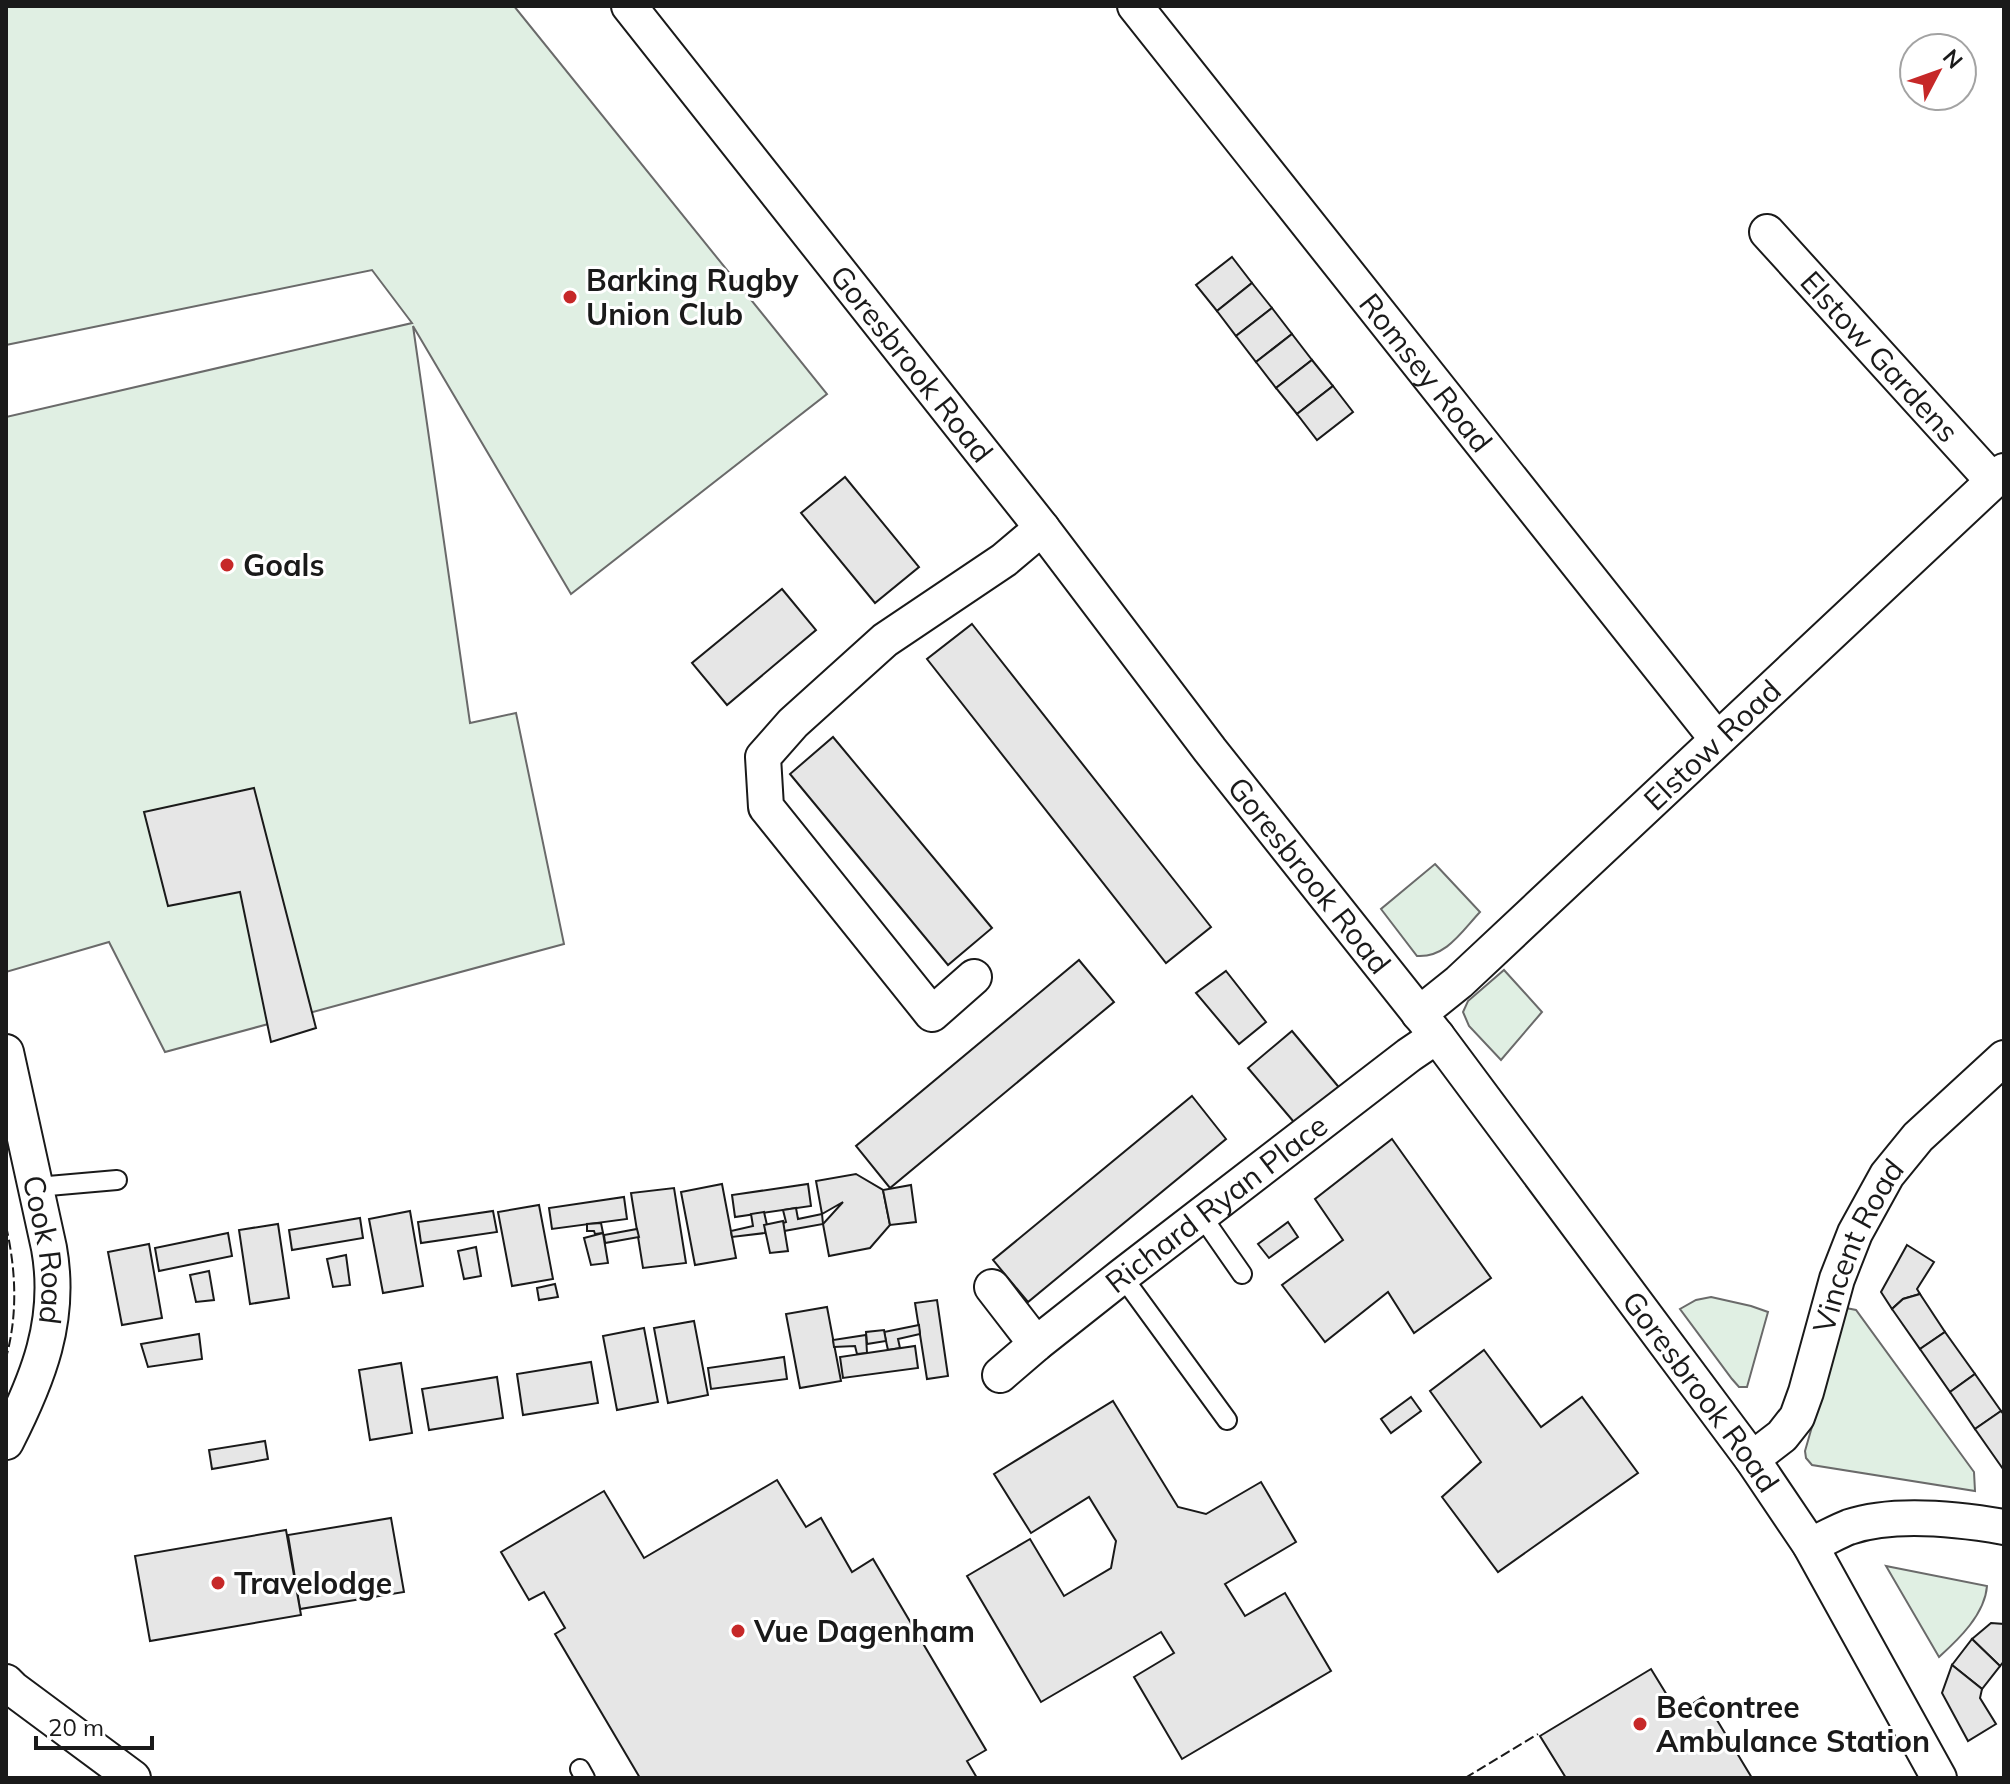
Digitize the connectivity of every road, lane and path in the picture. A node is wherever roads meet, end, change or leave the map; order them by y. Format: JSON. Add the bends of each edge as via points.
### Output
{"nodes":[{"id":1,"x":629,"y":6,"type":"edge"},
{"id":2,"x":1135,"y":6,"type":"edge"},
{"id":3,"x":1767,"y":232,"type":"dead end"},
{"id":4,"x":1998,"y":476,"type":"edge"},
{"id":5,"x":1042,"y":528,"type":"junction"},
{"id":6,"x":1717,"y":739,"type":"junction"},
{"id":7,"x":974,"y":977,"type":"dead end"},
{"id":8,"x":1428,"y":1025,"type":"junction"},
{"id":9,"x":6,"y":1052,"type":"edge"},
{"id":10,"x":2004,"y":1058,"type":"edge"},
{"id":11,"x":117,"y":1180,"type":"dead end"},
{"id":12,"x":37,"y":1187,"type":"junction"},
{"id":13,"x":1201,"y":1215,"type":"junction"},
{"id":14,"x":1242,"y":1274,"type":"dead end"},
{"id":15,"x":1122,"y":1276,"type":"junction"},
{"id":16,"x":992,"y":1287,"type":"dead end"},
{"id":17,"x":1036,"y":1344,"type":"junction"},
{"id":18,"x":1000,"y":1375,"type":"dead end"},
{"id":19,"x":1227,"y":1420,"type":"dead end"},
{"id":20,"x":6,"y":1442,"type":"edge"},
{"id":21,"x":1752,"y":1459,"type":"junction"},
{"id":22,"x":2004,"y":1527,"type":"edge"},
{"id":23,"x":1810,"y":1545,"type":"junction"},
{"id":24,"x":6,"y":1682,"type":"edge"},
{"id":25,"x":133,"y":1778,"type":"edge"},
{"id":26,"x":1939,"y":1778,"type":"edge"}],
"edges":[{"from":1,"to":5,"type":"street","name":"Goresbrook Road"},
{"from":2,"to":6,"type":"street","name":"Romsey Road"},
{"from":3,"to":4,"type":"street","name":"Elstow Gardens"},
{"from":4,"to":6,"type":"street","name":"Elstow Road"},
{"from":5,"to":7,"type":"street","via":[[885,640],[763,757],[766,807],[932,1014]]},
{"from":5,"to":8,"type":"street","name":"Goresbrook Road"},
{"from":6,"to":8,"type":"street","name":"Elstow Road","via":[[1459,982]]},
{"from":8,"to":13,"type":"street","name":"Richard Ryan Place","via":[[1409,1055]]},
{"from":8,"to":21,"type":"street","name":"Goresbrook Road"},
{"from":9,"to":12,"type":"street","name":"Cook Road"},
{"from":10,"to":21,"type":"street","name":"Vincent Road","via":[[1918,1137],[1887,1175],[1837,1279],[1797,1417]]},
{"from":11,"to":12,"type":"lane"},
{"from":12,"to":20,"type":"street","name":"Cook Road","via":[[54,1296],[45,1352]]},
{"from":13,"to":14,"type":"lane"},
{"from":13,"to":15,"type":"street","name":"Richard Ryan Place"},
{"from":15,"to":17,"type":"street","name":"Richard Ryan Place"},
{"from":15,"to":19,"type":"lane"},
{"from":16,"to":17,"type":"street"},
{"from":17,"to":18,"type":"street","name":"Richard Ryan Place"},
{"from":21,"to":23,"type":"street","name":"Goresbrook Road"},
{"from":22,"to":23,"type":"street","via":[[1917,1518],[1877,1521]]},
{"from":23,"to":26,"type":"street","name":"Goresbrook Road"},
{"from":24,"to":25,"type":"street"}]}
